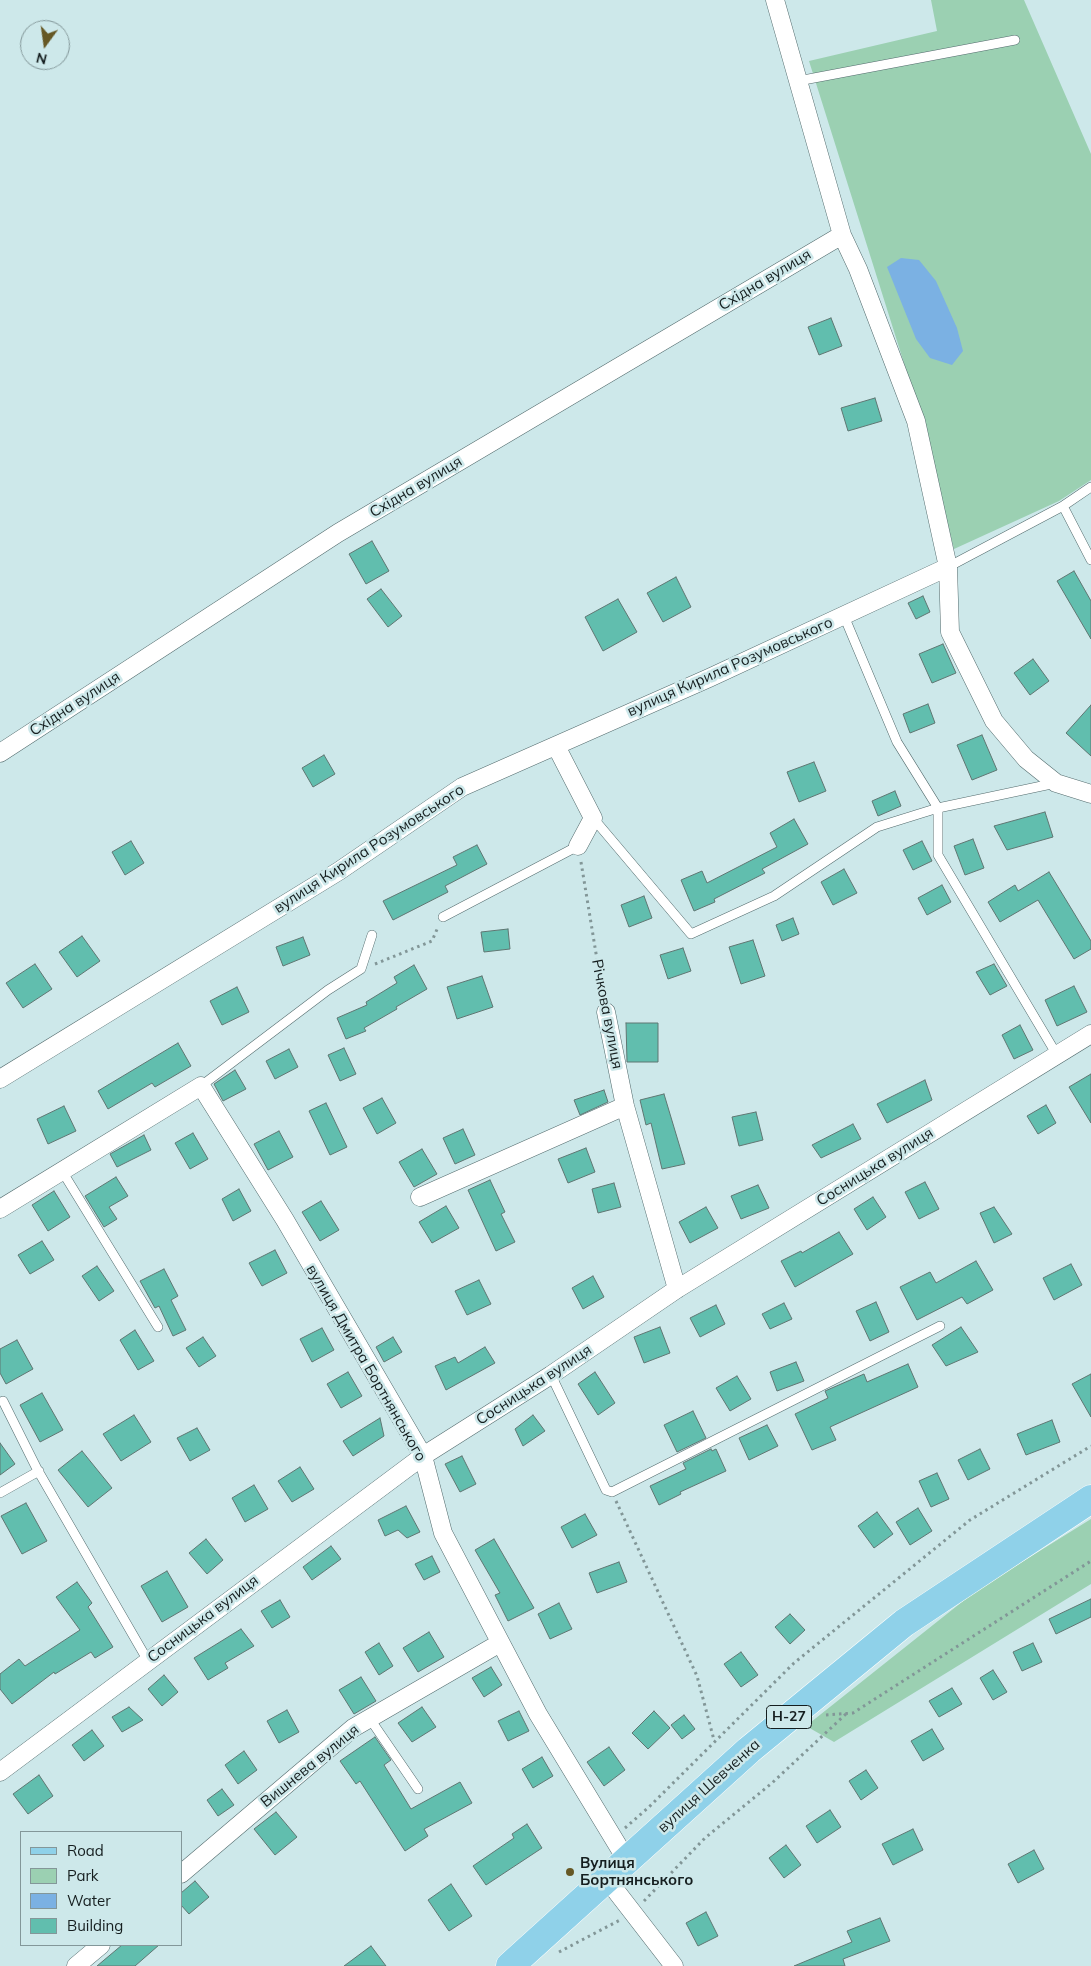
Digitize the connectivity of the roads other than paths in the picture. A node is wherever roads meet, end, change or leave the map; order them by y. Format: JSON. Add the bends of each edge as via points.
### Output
{"nodes":[{"id":1,"x":775,"y":0,"type":"edge"},
{"id":2,"x":1015,"y":40,"type":"dead end"},
{"id":3,"x":798,"y":81,"type":"junction"},
{"id":4,"x":842,"y":235,"type":"junction"},
{"id":5,"x":1091,"y":487,"type":"edge"},
{"id":6,"x":1063,"y":506,"type":"junction"},
{"id":7,"x":1091,"y":560,"type":"edge"},
{"id":8,"x":948,"y":567,"type":"junction"},
{"id":9,"x":844,"y":616,"type":"junction"},
{"id":10,"x":556,"y":746,"type":"junction"},
{"id":11,"x":0,"y":753,"type":"edge"},
{"id":12,"x":1056,"y":783,"type":"junction"},
{"id":13,"x":1091,"y":794,"type":"edge"},
{"id":14,"x":938,"y":808,"type":"junction"},
{"id":15,"x":593,"y":818,"type":"junction"},
{"id":16,"x":578,"y":846,"type":"joint"},
{"id":17,"x":443,"y":918,"type":"road end"},
{"id":18,"x":372,"y":935,"type":"dead end"},
{"id":19,"x":606,"y":1012,"type":"road end"},
{"id":20,"x":1091,"y":1034,"type":"edge"},
{"id":21,"x":1057,"y":1055,"type":"junction"},
{"id":22,"x":0,"y":1078,"type":"edge"},
{"id":23,"x":201,"y":1086,"type":"junction"},
{"id":24,"x":625,"y":1106,"type":"junction"},
{"id":25,"x":62,"y":1170,"type":"junction"},
{"id":26,"x":420,"y":1197,"type":"dead end"},
{"id":27,"x":0,"y":1208,"type":"edge"},
{"id":28,"x":677,"y":1289,"type":"junction"},
{"id":29,"x":940,"y":1326,"type":"dead end"},
{"id":30,"x":158,"y":1328,"type":"dead end"},
{"id":31,"x":551,"y":1375,"type":"junction"},
{"id":32,"x":3,"y":1401,"type":"dead end"},
{"id":33,"x":423,"y":1456,"type":"junction"},
{"id":34,"x":39,"y":1471,"type":"junction"},
{"id":35,"x":0,"y":1493,"type":"edge"},
{"id":36,"x":1091,"y":1499,"type":"edge"},
{"id":37,"x":500,"y":1643,"type":"junction"},
{"id":38,"x":148,"y":1661,"type":"junction"},
{"id":39,"x":370,"y":1719,"type":"junction"},
{"id":40,"x":5,"y":1764,"type":"edge"},
{"id":41,"x":418,"y":1789,"type":"dead end"},
{"id":42,"x":620,"y":1849,"type":"junction"},
{"id":43,"x":182,"y":1873,"type":"edge"},
{"id":44,"x":606,"y":1878,"type":"junction"},
{"id":45,"x":99,"y":1946,"type":"edge"},
{"id":46,"x":76,"y":1966,"type":"edge"},
{"id":47,"x":510,"y":1966,"type":"edge"},
{"id":48,"x":674,"y":1966,"type":"edge"}],
"edges":[{"from":1,"to":3,"type":"street"},
{"from":2,"to":3,"type":"lane"},
{"from":3,"to":4,"type":"street"},
{"from":4,"to":8,"type":"street","via":[[916,421]]},
{"from":4,"to":11,"type":"street","name":"Східна вулиця","via":[[338,533]]},
{"from":5,"to":6,"type":"lane"},
{"from":6,"to":7,"type":"lane"},
{"from":6,"to":8,"type":"lane"},
{"from":8,"to":9,"type":"street","name":"вулиця Кирила Розумовського"},
{"from":8,"to":12,"type":"street","via":[[950,632],[994,721],[1026,759]]},
{"from":9,"to":10,"type":"street","name":"вулиця Кирила Розумовського"},
{"from":9,"to":14,"type":"lane","via":[[897,742]]},
{"from":10,"to":15,"type":"street"},
{"from":10,"to":22,"type":"street","name":"вулиця Кирила Розумовського","via":[[462,787],[339,871]]},
{"from":12,"to":13,"type":"street"},
{"from":12,"to":14,"type":"lane"},
{"from":14,"to":15,"type":"lane","via":[[877,827],[774,896],[691,934]]},
{"from":14,"to":21,"type":"lane","via":[[938,855]]},
{"from":15,"to":16,"type":"street"},
{"from":16,"to":17,"type":"lane"},
{"from":18,"to":23,"type":"lane","via":[[361,969],[328,990]]},
{"from":19,"to":24,"type":"street","name":"Річкова вулиця"},
{"from":20,"to":21,"type":"street","name":"Сосницька вулиця"},
{"from":21,"to":28,"type":"street","name":"Сосницька вулиця"},
{"from":23,"to":25,"type":"street"},
{"from":23,"to":33,"type":"street","name":"вулиця Дмитра Бортнянського","via":[[285,1220]]},
{"from":24,"to":26,"type":"street"},
{"from":24,"to":28,"type":"street","name":"Річкова вулиця"},
{"from":25,"to":27,"type":"street"},
{"from":25,"to":30,"type":"lane"},
{"from":28,"to":31,"type":"street","name":"Сосницька вулиця"},
{"from":29,"to":31,"type":"lane","via":[[612,1492],[606,1490]]},
{"from":31,"to":33,"type":"street","name":"Сосницька вулиця"},
{"from":32,"to":34,"type":"lane"},
{"from":33,"to":37,"type":"street","name":"вулиця Дмитра Бортнянського","via":[[443,1533]]},
{"from":33,"to":38,"type":"street","name":"Сосницька вулиця"},
{"from":34,"to":35,"type":"lane"},
{"from":34,"to":38,"type":"lane"},
{"from":36,"to":42,"type":"main road","name":"вулиця Шевченка","number":"Н-27","via":[[904,1623],[749,1750]]},
{"from":37,"to":39,"type":"street","name":"Вишнева вулиця"},
{"from":37,"to":42,"type":"street","name":"вулиця Дмитра Бортнянського","via":[[538,1714]]},
{"from":38,"to":40,"type":"street","name":"Сосницька вулиця"},
{"from":39,"to":41,"type":"lane"},
{"from":39,"to":43,"type":"street","name":"Вишнева вулиця","via":[[353,1728]]},
{"from":42,"to":44,"type":"main road","name":"вулиця Шевченка","number":"Н-27"},
{"from":44,"to":47,"type":"main road","name":"вулиця Шевченка","number":"Н-27"},
{"from":44,"to":48,"type":"street"},
{"from":45,"to":46,"type":"street"}]}
